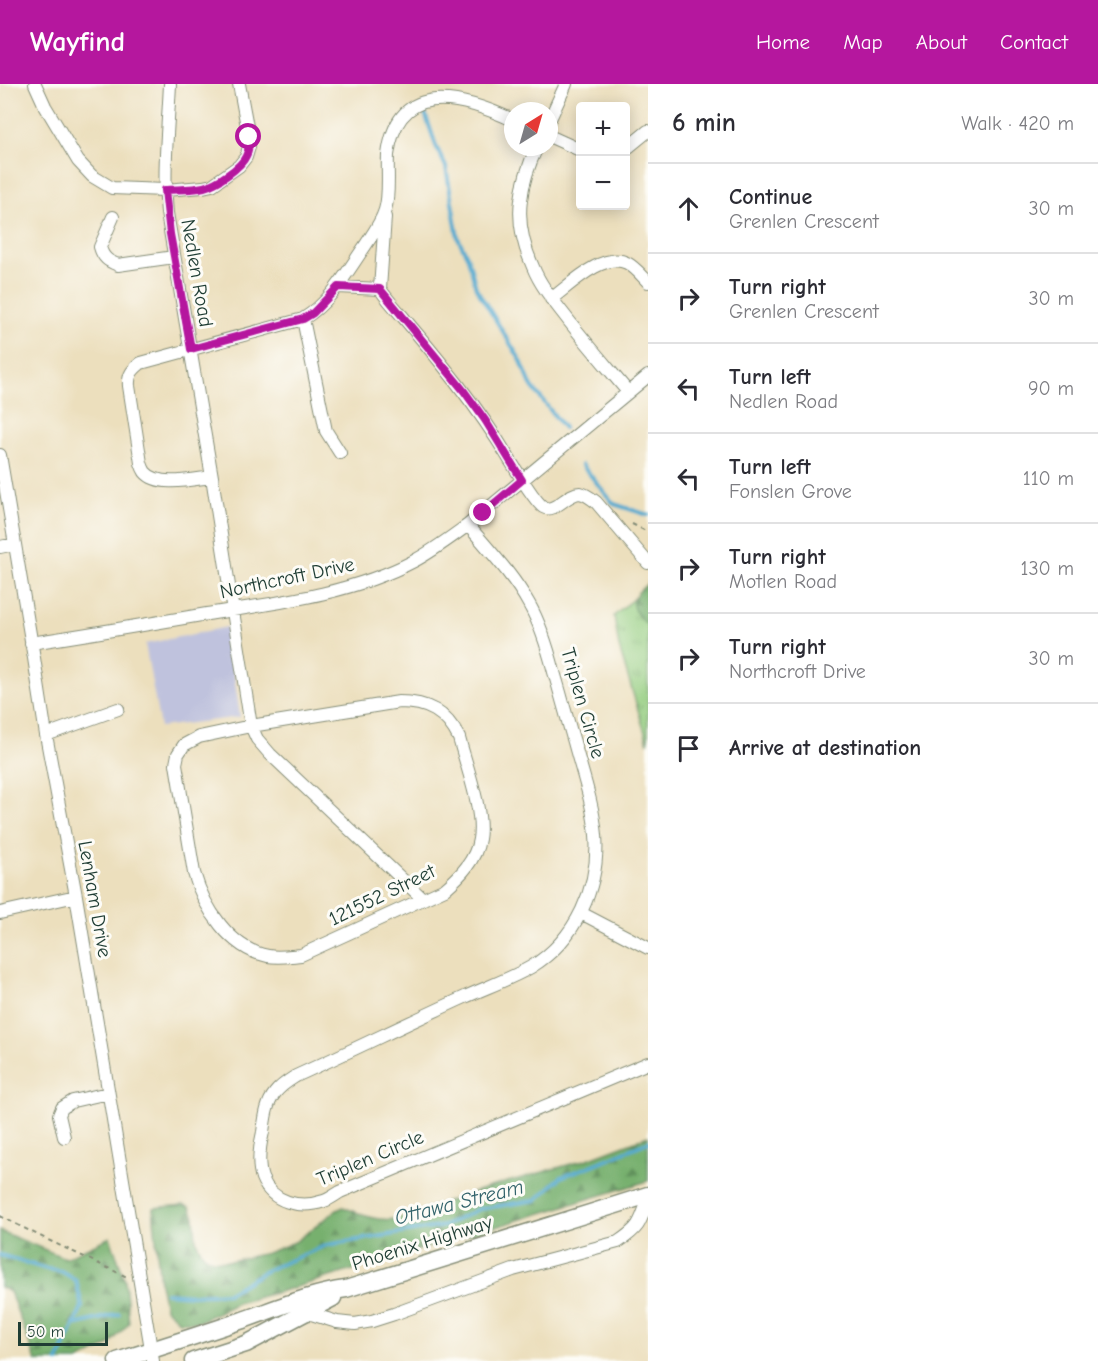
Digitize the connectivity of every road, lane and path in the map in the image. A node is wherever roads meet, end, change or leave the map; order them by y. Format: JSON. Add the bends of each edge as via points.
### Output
{"nodes":[{"id":1,"x":35,"y":84,"type":"edge"},
{"id":2,"x":170,"y":84,"type":"edge"},
{"id":3,"x":239,"y":84,"type":"edge"},
{"id":4,"x":566,"y":84,"type":"edge"},
{"id":5,"x":558,"y":102,"type":"edge"},
{"id":6,"x":504,"y":116,"type":"edge"},
{"id":7,"x":648,"y":131,"type":"edge"},
{"id":8,"x":558,"y":140,"type":"edge"},
{"id":9,"x":630,"y":146,"type":"edge"},
{"id":10,"x":576,"y":148,"type":"edge"},
{"id":11,"x":532,"y":156,"type":"edge"},
{"id":12,"x":165,"y":190,"type":"junction"},
{"id":13,"x":385,"y":210,"type":"junction"},
{"id":14,"x":113,"y":217,"type":"dead end"},
{"id":15,"x":174,"y":257,"type":"junction"},
{"id":16,"x":648,"y":282,"type":"edge"},
{"id":17,"x":338,"y":287,"type":"junction"},
{"id":18,"x":380,"y":289,"type":"junction"},
{"id":19,"x":551,"y":299,"type":"junction"},
{"id":20,"x":303,"y":319,"type":"junction"},
{"id":21,"x":191,"y":349,"type":"junction"},
{"id":22,"x":648,"y":376,"type":"edge"},
{"id":23,"x":628,"y":392,"type":"junction"},
{"id":24,"x":339,"y":453,"type":"dead end"},
{"id":25,"x":0,"y":459,"type":"edge"},
{"id":26,"x":212,"y":477,"type":"junction"},
{"id":27,"x":522,"y":480,"type":"junction"},
{"id":28,"x":468,"y":525,"type":"junction"},
{"id":29,"x":0,"y":541,"type":"edge"},
{"id":30,"x":14,"y":541,"type":"junction"},
{"id":31,"x":0,"y":547,"type":"edge"},
{"id":32,"x":648,"y":563,"type":"edge"},
{"id":33,"x":232,"y":610,"type":"junction"},
{"id":34,"x":31,"y":643,"type":"junction"},
{"id":35,"x":118,"y":709,"type":"dead end"},
{"id":36,"x":251,"y":726,"type":"junction"},
{"id":37,"x":46,"y":735,"type":"junction"},
{"id":38,"x":76,"y":896,"type":"junction"},
{"id":39,"x":423,"y":899,"type":"junction"},
{"id":40,"x":581,"y":913,"type":"junction"},
{"id":41,"x":0,"y":914,"type":"edge"},
{"id":42,"x":648,"y":948,"type":"edge"},
{"id":43,"x":648,"y":1063,"type":"edge"},
{"id":44,"x":108,"y":1093,"type":"junction"},
{"id":45,"x":64,"y":1137,"type":"dead end"},
{"id":46,"x":648,"y":1195,"type":"edge"},
{"id":47,"x":648,"y":1200,"type":"edge"},
{"id":48,"x":0,"y":1216,"type":"edge"},
{"id":49,"x":141,"y":1283,"type":"junction"},
{"id":50,"x":346,"y":1289,"type":"junction"},
{"id":51,"x":305,"y":1312,"type":"junction"},
{"id":52,"x":152,"y":1355,"type":"edge"},
{"id":53,"x":117,"y":1361,"type":"edge"},
{"id":54,"x":193,"y":1361,"type":"edge"}],
"edges":[{"from":1,"to":12,"type":"street","via":[[78,161],[92,176],[112,188]]},
{"from":2,"to":12,"type":"street","name":"Nedlen Road"},
{"from":3,"to":12,"type":"street","via":[[249,137],[246,157],[212,184]]},
{"from":4,"to":5,"type":"street"},
{"from":6,"to":13,"type":"street","via":[[454,94],[438,90],[414,93],[397,114],[392,129]]},
{"from":7,"to":9,"type":"street"},
{"from":8,"to":10,"type":"street"},
{"from":11,"to":19,"type":"street","via":[[520,201],[520,221],[533,268]]},
{"from":12,"to":15,"type":"street","name":"Nedlen Road"},
{"from":13,"to":17,"type":"street"},
{"from":13,"to":18,"type":"street"},
{"from":14,"to":15,"type":"street","via":[[100,247],[109,262],[118,265]]},
{"from":15,"to":21,"type":"street","name":"Nedlen Road"},
{"from":16,"to":19,"type":"street","via":[[626,262],[617,260],[594,267]]},
{"from":17,"to":18,"type":"street"},
{"from":17,"to":20,"type":"street"},
{"from":18,"to":27,"type":"street","via":[[478,410]]},
{"from":19,"to":23,"type":"street"},
{"from":20,"to":21,"type":"street"},
{"from":20,"to":24,"type":"street","via":[[326,431]]},
{"from":21,"to":26,"type":"street","name":"Nedlen Road"},
{"from":21,"to":26,"type":"street","via":[[141,363],[132,371],[129,378],[141,463],[146,473],[168,482]]},
{"from":22,"to":23,"type":"street","name":"Northcroft Drive"},
{"from":23,"to":27,"type":"street","name":"Northcroft Drive"},
{"from":25,"to":30,"type":"street","name":"Lenham Drive"},
{"from":26,"to":33,"type":"street","name":"Nedlen Road"},
{"from":27,"to":28,"type":"street","name":"Northcroft Drive"},
{"from":27,"to":32,"type":"street","via":[[543,508],[555,507],[579,493],[591,498]]},
{"from":28,"to":33,"type":"street","name":"Northcroft Drive","via":[[415,561],[384,575],[347,588]]},
{"from":28,"to":40,"type":"street","name":"Triplen Circle","via":[[530,604],[550,656],[596,835],[594,871]]},
{"from":29,"to":30,"type":"street"},
{"from":30,"to":31,"type":"street"},
{"from":30,"to":34,"type":"street","name":"Lenham Drive"},
{"from":33,"to":34,"type":"street","name":"Northcroft Drive"},
{"from":33,"to":36,"type":"street","name":"Nedlen Road"},
{"from":34,"to":37,"type":"street","name":"Lenham Drive"},
{"from":35,"to":37,"type":"street"},
{"from":36,"to":39,"type":"street","via":[[270,754]]},
{"from":36,"to":39,"type":"street","name":"121552 Street","via":[[399,702],[414,702],[442,714],[459,738],[481,831],[476,852],[457,879]]},
{"from":36,"to":39,"type":"street","name":"121552 Street","via":[[191,740],[178,754],[176,764],[198,887],[236,942],[269,956],[301,955]]},
{"from":37,"to":38,"type":"street","name":"Lenham Drive"},
{"from":38,"to":41,"type":"street"},
{"from":38,"to":44,"type":"street","name":"Lenham Drive"},
{"from":40,"to":42,"type":"street"},
{"from":40,"to":43,"type":"street","name":"Triplen Circle","via":[[558,945],[532,966],[284,1083],[268,1105],[261,1176],[270,1191],[294,1204],[324,1201]]},
{"from":44,"to":45,"type":"street","via":[[73,1101],[62,1108],[59,1115]]},
{"from":44,"to":49,"type":"street","name":"Lenham Drive"},
{"from":46,"to":50,"type":"main road","name":"Phoenix Highway"},
{"from":47,"to":51,"type":"street","via":[[638,1226],[618,1242],[513,1270],[372,1321],[337,1322]]},
{"from":48,"to":49,"type":"path"},
{"from":49,"to":52,"type":"street","name":"Lenham Drive"},
{"from":50,"to":51,"type":"main road","name":"Phoenix Highway"},
{"from":50,"to":52,"type":"main road","name":"Phoenix Highway","via":[[296,1301]]},
{"from":51,"to":54,"type":"main road","name":"Phoenix Highway","via":[[246,1344]]},
{"from":52,"to":53,"type":"main road","name":"Phoenix Highway"}]}
